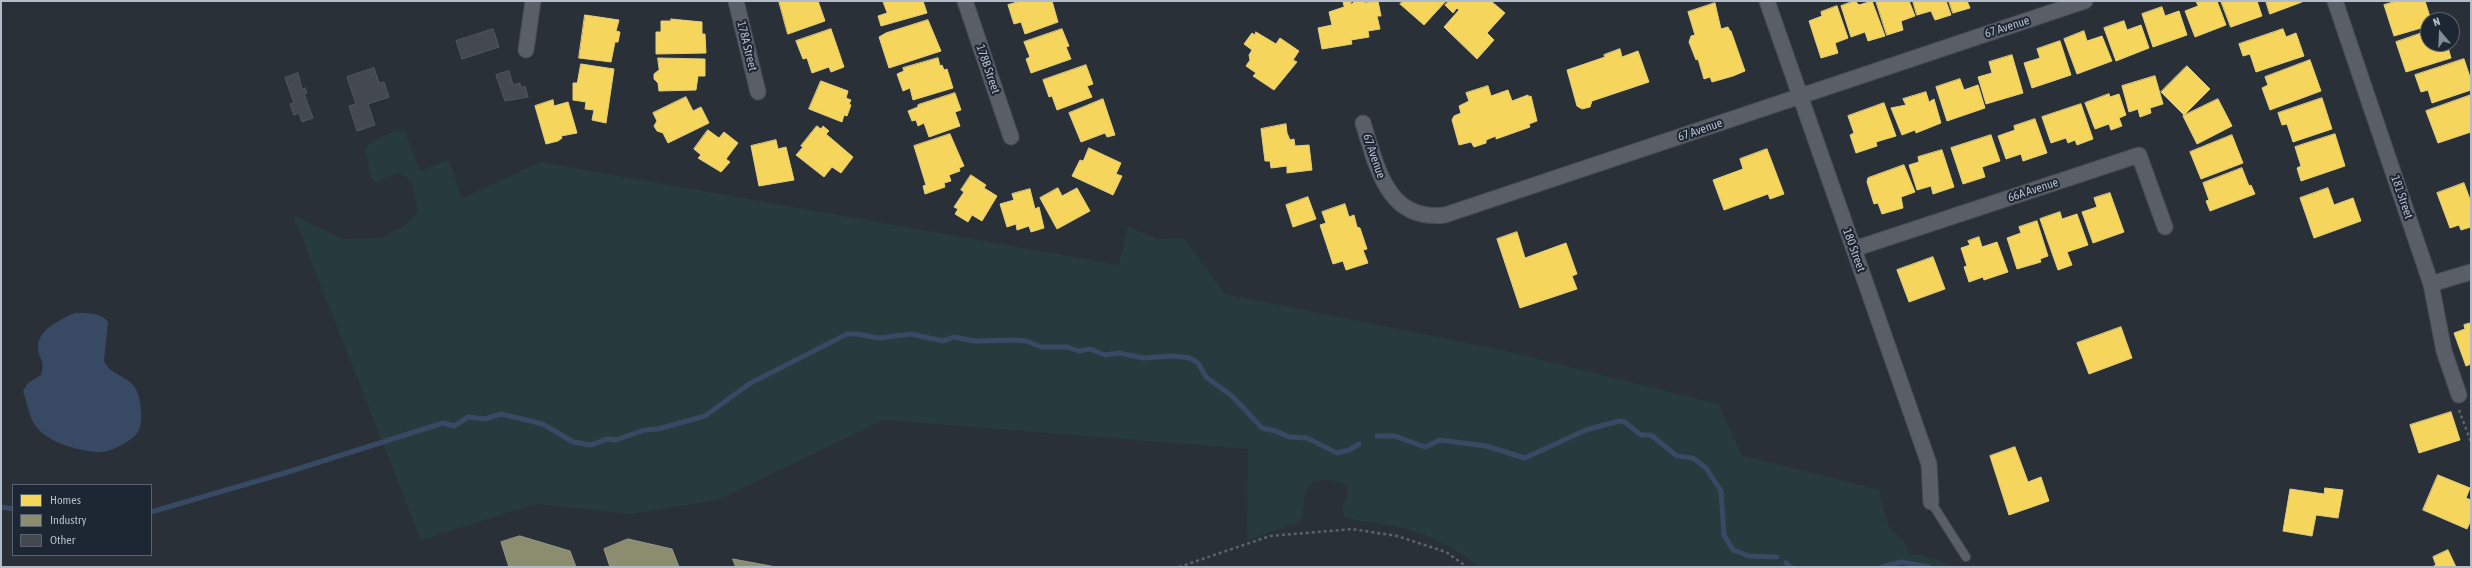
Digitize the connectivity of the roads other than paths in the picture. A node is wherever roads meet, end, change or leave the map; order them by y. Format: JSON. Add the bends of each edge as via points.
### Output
{"nodes":[{"id":1,"x":533,"y":1,"type":"edge"},
{"id":2,"x":736,"y":1,"type":"edge"},
{"id":3,"x":965,"y":1,"type":"edge"},
{"id":4,"x":1767,"y":1,"type":"edge"},
{"id":5,"x":2335,"y":1,"type":"edge"},
{"id":6,"x":2080,"y":2,"type":"edge"},
{"id":7,"x":526,"y":50,"type":"dead end"},
{"id":8,"x":758,"y":92,"type":"dead end"},
{"id":9,"x":1799,"y":96,"type":"junction"},
{"id":10,"x":1363,"y":124,"type":"dead end"},
{"id":11,"x":1011,"y":137,"type":"dead end"},
{"id":12,"x":2165,"y":227,"type":"dead end"},
{"id":13,"x":1854,"y":249,"type":"junction"},
{"id":14,"x":2471,"y":272,"type":"edge"},
{"id":15,"x":2431,"y":284,"type":"junction"},
{"id":16,"x":2459,"y":396,"type":"road end"},
{"id":17,"x":1931,"y":502,"type":"joint"},
{"id":18,"x":1966,"y":558,"type":"dead end"}],
"edges":[{"from":1,"to":7,"type":"street"},
{"from":2,"to":8,"type":"street","name":"178A Street"},
{"from":3,"to":11,"type":"street","name":"178B Street"},
{"from":4,"to":9,"type":"street","name":"180 Street"},
{"from":5,"to":15,"type":"street","name":"181 Street"},
{"from":6,"to":9,"type":"street","name":"67 Avenue"},
{"from":9,"to":10,"type":"street","name":"67 Avenue","via":[[1468,209],[1432,217],[1416,214],[1394,198],[1378,170]]},
{"from":9,"to":13,"type":"street","name":"180 Street"},
{"from":12,"to":13,"type":"street","name":"66A Avenue","via":[[2139,155]]},
{"from":13,"to":17,"type":"street","name":"180 Street","via":[[1929,464]]},
{"from":14,"to":15,"type":"street"},
{"from":15,"to":16,"type":"street","name":"181 Street","via":[[2444,351]]},
{"from":17,"to":18,"type":"lane"}]}
